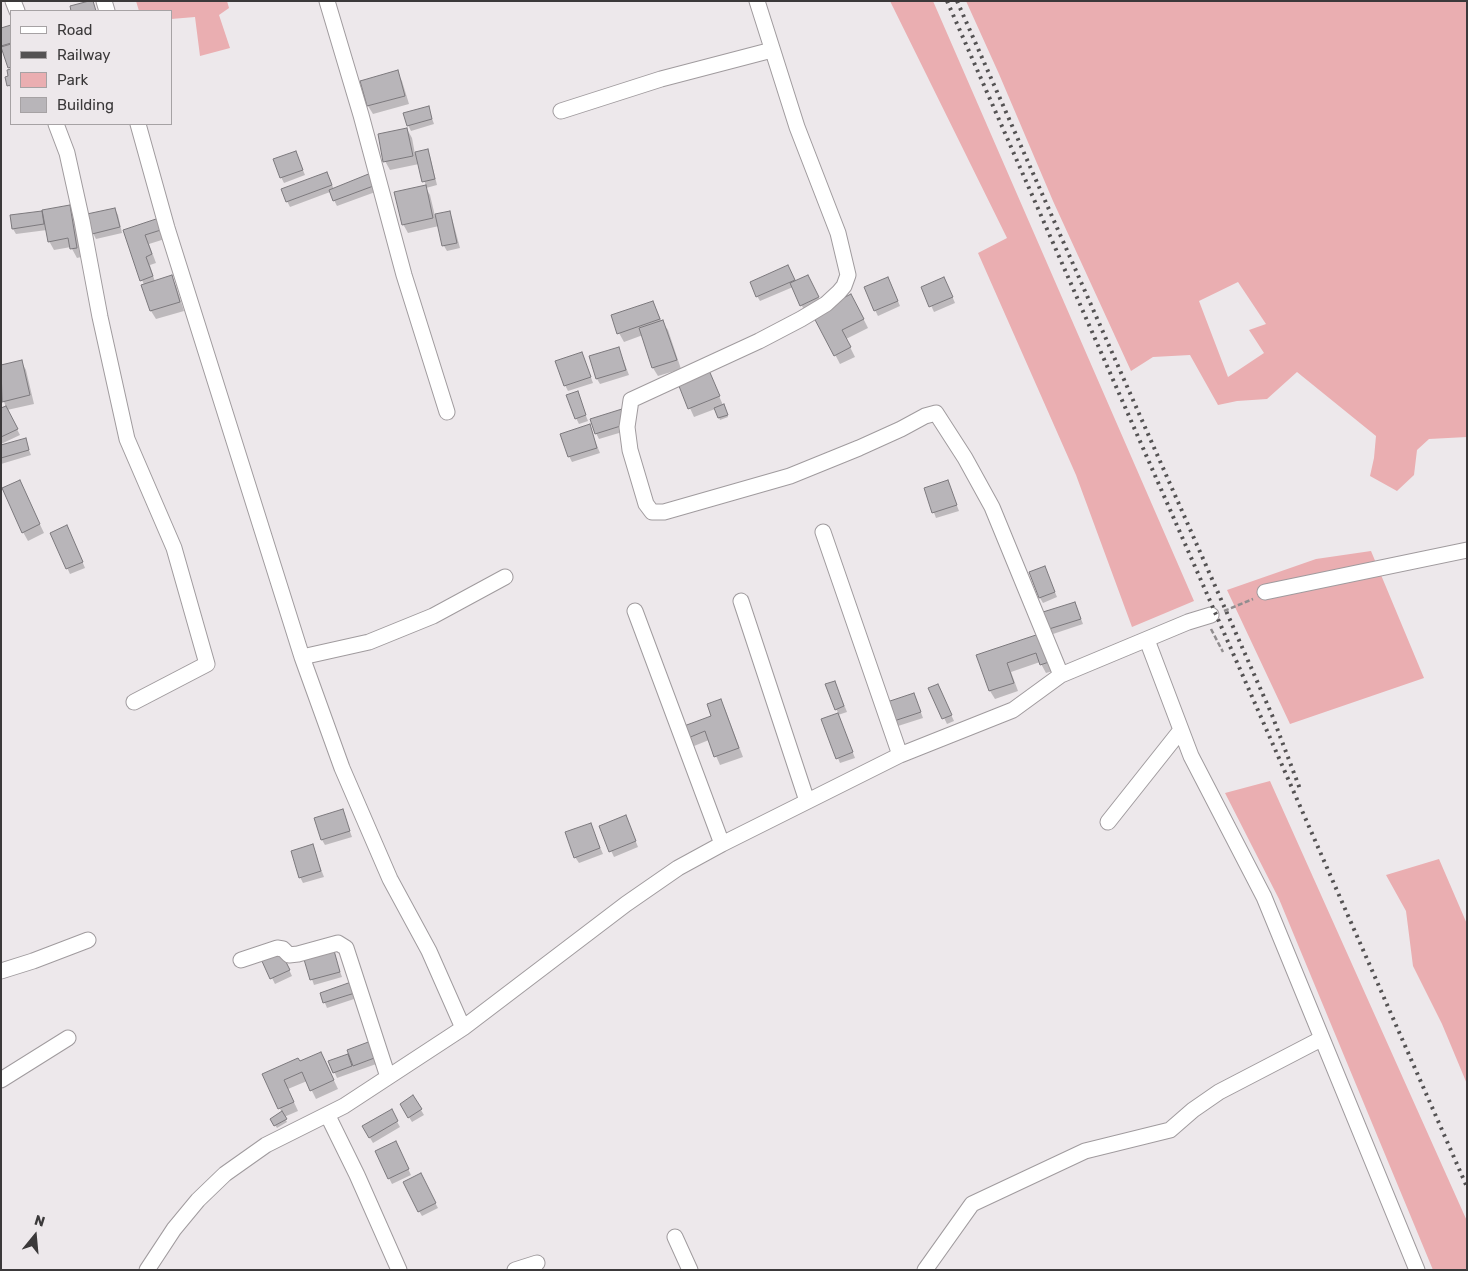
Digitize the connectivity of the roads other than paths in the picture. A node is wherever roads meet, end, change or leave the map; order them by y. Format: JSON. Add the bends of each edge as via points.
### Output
{"nodes":[{"id":1,"x":326,"y":1,"type":"edge"},
{"id":2,"x":757,"y":1,"type":"edge"},
{"id":3,"x":772,"y":50,"type":"junction"},
{"id":4,"x":561,"y":111,"type":"dead end"},
{"id":5,"x":56,"y":125,"type":"edge"},
{"id":6,"x":138,"y":125,"type":"edge"},
{"id":7,"x":447,"y":412,"type":"dead end"},
{"id":8,"x":823,"y":532,"type":"dead end"},
{"id":9,"x":1467,"y":550,"type":"edge"},
{"id":10,"x":505,"y":577,"type":"dead end"},
{"id":11,"x":1265,"y":592,"type":"road end"},
{"id":12,"x":741,"y":601,"type":"dead end"},
{"id":13,"x":635,"y":612,"type":"dead end"},
{"id":14,"x":1211,"y":615,"type":"dead end"},
{"id":15,"x":1147,"y":640,"type":"junction"},
{"id":16,"x":302,"y":657,"type":"junction"},
{"id":17,"x":1060,"y":675,"type":"junction"},
{"id":18,"x":134,"y":702,"type":"dead end"},
{"id":19,"x":1181,"y":730,"type":"junction"},
{"id":20,"x":900,"y":756,"type":"junction"},
{"id":21,"x":807,"y":801,"type":"junction"},
{"id":22,"x":1108,"y":822,"type":"dead end"},
{"id":23,"x":722,"y":844,"type":"junction"},
{"id":24,"x":88,"y":940,"type":"dead end"},
{"id":25,"x":240,"y":960,"type":"dead end"},
{"id":26,"x":1,"y":971,"type":"edge"},
{"id":27,"x":463,"y":1028,"type":"junction"},
{"id":28,"x":68,"y":1038,"type":"dead end"},
{"id":29,"x":1321,"y":1039,"type":"junction"},
{"id":30,"x":388,"y":1078,"type":"junction"},
{"id":31,"x":1,"y":1080,"type":"edge"},
{"id":32,"x":328,"y":1116,"type":"junction"},
{"id":33,"x":675,"y":1237,"type":"dead end"},
{"id":34,"x":537,"y":1263,"type":"dead end"},
{"id":35,"x":147,"y":1270,"type":"edge"},
{"id":36,"x":399,"y":1270,"type":"edge"},
{"id":37,"x":515,"y":1270,"type":"edge"},
{"id":38,"x":690,"y":1270,"type":"edge"},
{"id":39,"x":924,"y":1270,"type":"edge"},
{"id":40,"x":1417,"y":1270,"type":"edge"}],
"edges":[{"from":1,"to":7,"type":"street","via":[[404,275]]},
{"from":2,"to":3,"type":"street"},
{"from":3,"to":4,"type":"street","via":[[661,79]]},
{"from":3,"to":17,"type":"street","via":[[797,127],[838,233],[848,275],[839,292],[801,319],[631,400],[627,427],[630,450],[646,504],[652,512],[664,512],[790,476],[936,413],[992,507]]},
{"from":5,"to":18,"type":"street","via":[[82,221],[127,439],[174,548],[207,664]]},
{"from":6,"to":16,"type":"street","via":[[167,228]]},
{"from":8,"to":20,"type":"street"},
{"from":9,"to":11,"type":"street"},
{"from":10,"to":16,"type":"street","via":[[432,616],[370,642]]},
{"from":12,"to":21,"type":"street"},
{"from":13,"to":23,"type":"street"},
{"from":14,"to":15,"type":"street"},
{"from":15,"to":17,"type":"street"},
{"from":15,"to":19,"type":"street"},
{"from":16,"to":27,"type":"street","via":[[342,768],[390,879],[429,951]]},
{"from":17,"to":20,"type":"street","via":[[1013,710]]},
{"from":19,"to":22,"type":"street"},
{"from":19,"to":29,"type":"street","via":[[1191,756],[1264,897]]},
{"from":20,"to":21,"type":"street"},
{"from":21,"to":23,"type":"street"},
{"from":23,"to":27,"type":"street","via":[[678,868],[626,904]]},
{"from":24,"to":26,"type":"street"},
{"from":25,"to":30,"type":"street","via":[[277,948],[290,955],[338,944],[346,948]]},
{"from":27,"to":30,"type":"street"},
{"from":28,"to":31,"type":"street"},
{"from":29,"to":39,"type":"street","via":[[1220,1092],[1170,1130],[1086,1151],[972,1204]]},
{"from":29,"to":40,"type":"street"},
{"from":30,"to":32,"type":"street"},
{"from":32,"to":35,"type":"street","via":[[266,1145],[225,1174],[174,1228]]},
{"from":32,"to":36,"type":"street"},
{"from":33,"to":38,"type":"street"},
{"from":34,"to":37,"type":"street"}]}
